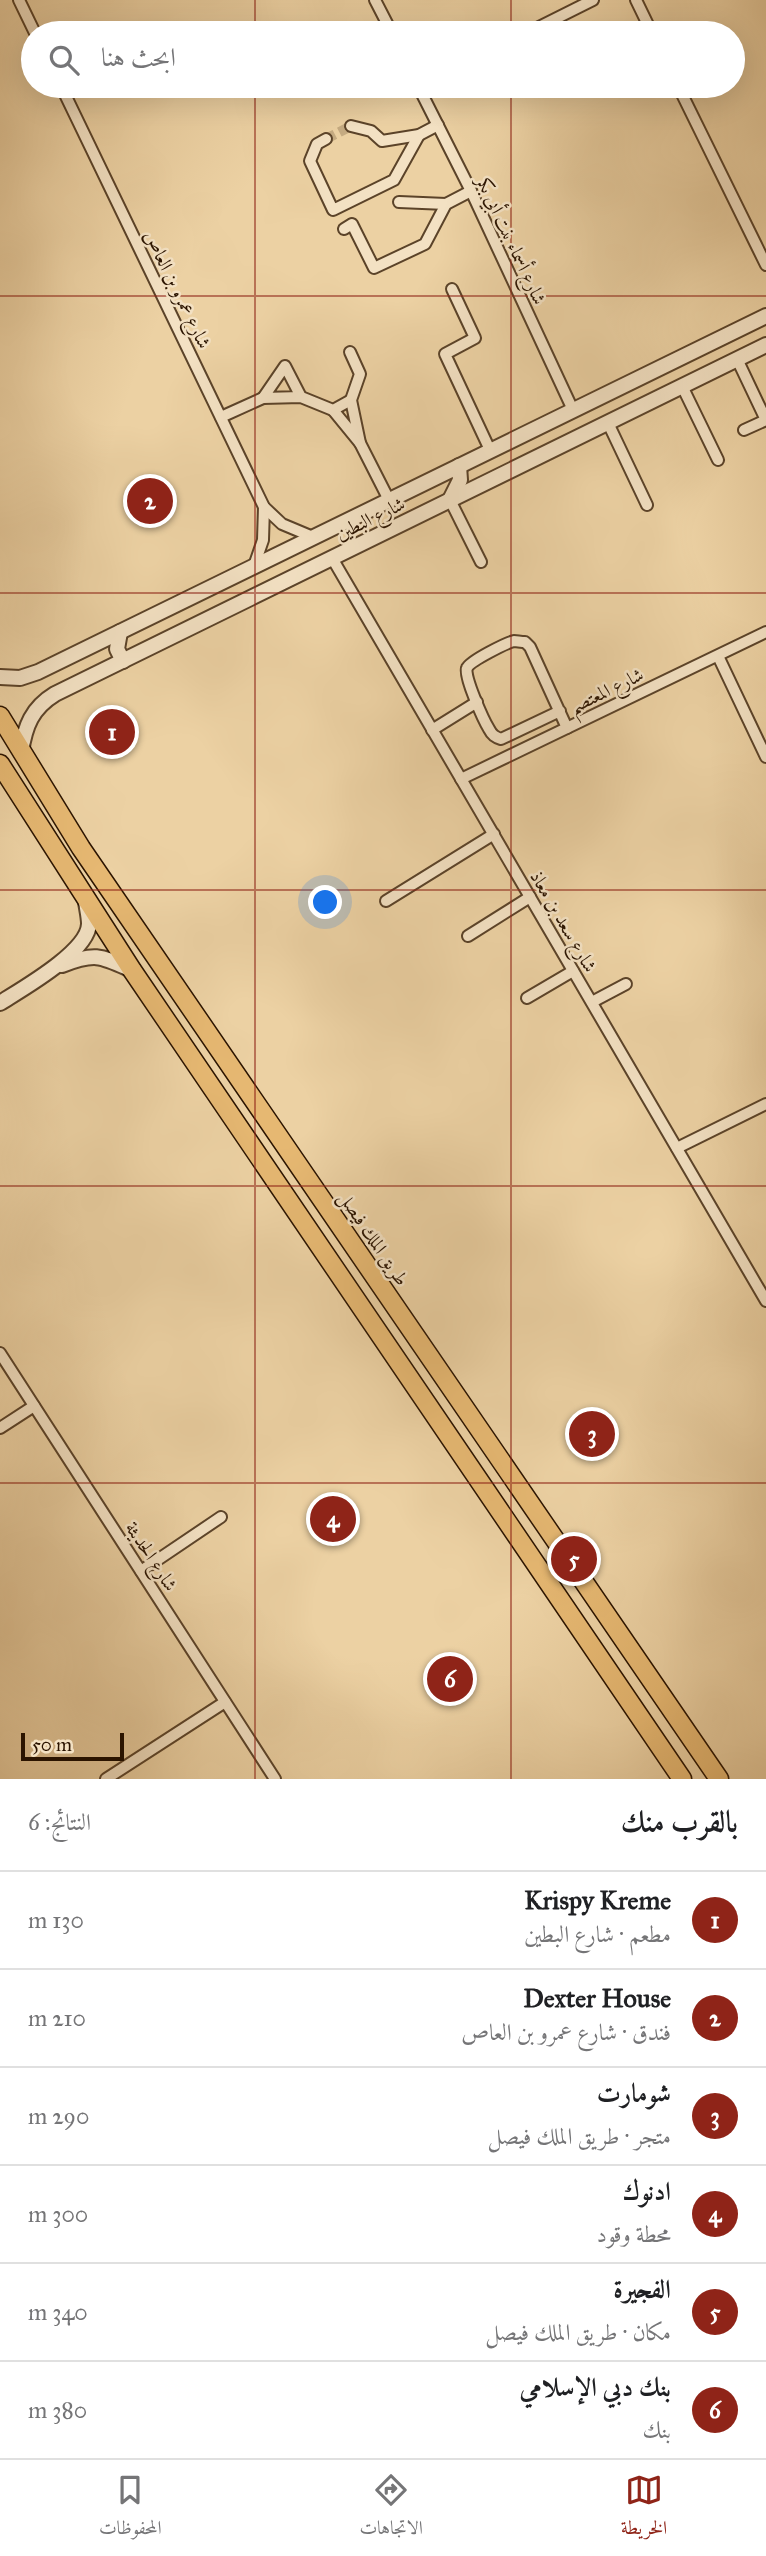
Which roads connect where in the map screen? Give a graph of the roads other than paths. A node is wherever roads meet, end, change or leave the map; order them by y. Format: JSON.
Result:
{"nodes":[{"id":1,"x":19,"y":0,"type":"edge"},
{"id":2,"x":375,"y":0,"type":"edge"},
{"id":3,"x":593,"y":0,"type":"edge"},
{"id":4,"x":636,"y":0,"type":"edge"},
{"id":5,"x":29,"y":21,"type":"edge"},
{"id":6,"x":386,"y":21,"type":"edge"},
{"id":7,"x":551,"y":21,"type":"edge"},
{"id":8,"x":646,"y":21,"type":"edge"},
{"id":9,"x":67,"y":98,"type":"edge"},
{"id":10,"x":426,"y":98,"type":"edge"},
{"id":11,"x":684,"y":98,"type":"edge"},
{"id":12,"x":438,"y":125,"type":"junction"},
{"id":13,"x":351,"y":126,"type":"dead end"},
{"id":14,"x":419,"y":135,"type":"junction"},
{"id":15,"x":326,"y":139,"type":"tunnel mouth"},
{"id":16,"x":471,"y":191,"type":"junction"},
{"id":17,"x":399,"y":202,"type":"dead end"},
{"id":18,"x":446,"y":204,"type":"junction"},
{"id":19,"x":344,"y":229,"type":"dead end"},
{"id":20,"x":766,"y":265,"type":"edge"},
{"id":21,"x":452,"y":289,"type":"dead end"},
{"id":22,"x":766,"y":316,"type":"edge"},
{"id":23,"x":766,"y":345,"type":"edge"},
{"id":24,"x":349,"y":352,"type":"dead end"},
{"id":25,"x":737,"y":359,"type":"junction"},
{"id":26,"x":682,"y":386,"type":"junction"},
{"id":27,"x":300,"y":397,"type":"junction"},
{"id":28,"x":263,"y":398,"type":"junction"},
{"id":29,"x":351,"y":400,"type":"junction"},
{"id":30,"x":333,"y":410,"type":"junction"},
{"id":31,"x":573,"y":410,"type":"junction"},
{"id":32,"x":221,"y":417,"type":"junction"},
{"id":33,"x":608,"y":422,"type":"junction"},
{"id":34,"x":744,"y":430,"type":"dead end"},
{"id":35,"x":360,"y":443,"type":"junction"},
{"id":36,"x":491,"y":450,"type":"junction"},
{"id":37,"x":718,"y":460,"type":"dead end"},
{"id":38,"x":459,"y":466,"type":"junction"},
{"id":39,"x":389,"y":500,"type":"junction"},
{"id":40,"x":450,"y":500,"type":"junction"},
{"id":41,"x":647,"y":505,"type":"dead end"},
{"id":42,"x":264,"y":507,"type":"junction"},
{"id":43,"x":313,"y":537,"type":"junction"},
{"id":44,"x":332,"y":558,"type":"junction"},
{"id":45,"x":481,"y":562,"type":"dead end"},
{"id":46,"x":254,"y":566,"type":"junction"},
{"id":47,"x":120,"y":632,"type":"junction"},
{"id":48,"x":766,"y":632,"type":"edge"},
{"id":49,"x":718,"y":656,"type":"junction"},
{"id":50,"x":123,"y":661,"type":"junction"},
{"id":51,"x":0,"y":677,"type":"edge"},
{"id":52,"x":477,"y":702,"type":"junction"},
{"id":53,"x":560,"y":711,"type":"junction"},
{"id":54,"x":0,"y":716,"type":"edge"},
{"id":55,"x":567,"y":728,"type":"junction"},
{"id":56,"x":432,"y":730,"type":"junction"},
{"id":57,"x":20,"y":752,"type":"junction"},
{"id":58,"x":766,"y":757,"type":"edge"},
{"id":59,"x":0,"y":764,"type":"edge"},
{"id":60,"x":461,"y":779,"type":"junction"},
{"id":61,"x":494,"y":834,"type":"junction"},
{"id":62,"x":85,"y":897,"type":"junction"},
{"id":63,"x":530,"y":898,"type":"junction"},
{"id":64,"x":386,"y":901,"type":"dead end"},
{"id":65,"x":468,"y":936,"type":"dead end"},
{"id":66,"x":54,"y":968,"type":"junction"},
{"id":67,"x":132,"y":970,"type":"junction"},
{"id":68,"x":573,"y":971,"type":"junction"},
{"id":69,"x":626,"y":984,"type":"dead end"},
{"id":70,"x":527,"y":998,"type":"dead end"},
{"id":71,"x":592,"y":1002,"type":"junction"},
{"id":72,"x":0,"y":1003,"type":"edge"},
{"id":73,"x":766,"y":1104,"type":"edge"},
{"id":74,"x":677,"y":1148,"type":"junction"},
{"id":75,"x":766,"y":1301,"type":"edge"},
{"id":76,"x":0,"y":1353,"type":"edge"},
{"id":77,"x":34,"y":1406,"type":"junction"},
{"id":78,"x":0,"y":1428,"type":"edge"},
{"id":79,"x":221,"y":1517,"type":"dead end"},
{"id":80,"x":141,"y":1571,"type":"junction"},
{"id":81,"x":225,"y":1702,"type":"junction"},
{"id":82,"x":106,"y":1779,"type":"edge"},
{"id":83,"x":275,"y":1779,"type":"edge"},
{"id":84,"x":682,"y":1779,"type":"edge"},
{"id":85,"x":719,"y":1779,"type":"edge"}],
"edges":[{"from":1,"to":5,"type":"street"},
{"from":2,"to":6,"type":"street"},
{"from":3,"to":7,"type":"street"},
{"from":4,"to":8,"type":"street"},
{"from":9,"to":32,"type":"street","name":"شارع عمرو بن العاص"},
{"from":10,"to":12,"type":"street","name":"شارع أسماء بنت أبي بكر"},
{"from":11,"to":20,"type":"street"},
{"from":12,"to":14,"type":"street"},
{"from":12,"to":16,"type":"street","name":"شارع أسماء بنت أبي بكر"},
{"from":13,"to":14,"type":"street"},
{"from":14,"to":15,"type":"street"},
{"from":16,"to":18,"type":"street"},
{"from":16,"to":31,"type":"street","name":"شارع أسماء بنت أبي بكر"},
{"from":17,"to":18,"type":"street"},
{"from":18,"to":19,"type":"street"},
{"from":21,"to":36,"type":"street"},
{"from":22,"to":31,"type":"street","name":"شارع البطين"},
{"from":23,"to":25,"type":"street","name":"شارع البطين"},
{"from":24,"to":29,"type":"street"},
{"from":25,"to":26,"type":"street","name":"شارع البطين"},
{"from":25,"to":34,"type":"street"},
{"from":26,"to":33,"type":"street","name":"شارع البطين"},
{"from":26,"to":37,"type":"street"},
{"from":27,"to":28,"type":"street"},
{"from":27,"to":28,"type":"street"},
{"from":27,"to":30,"type":"street"},
{"from":28,"to":32,"type":"street"},
{"from":29,"to":30,"type":"street"},
{"from":29,"to":35,"type":"street"},
{"from":30,"to":35,"type":"street"},
{"from":31,"to":36,"type":"street","name":"شارع البطين"},
{"from":32,"to":42,"type":"street","name":"شارع عمرو بن العاص"},
{"from":33,"to":40,"type":"street","name":"شارع البطين"},
{"from":33,"to":41,"type":"street"},
{"from":35,"to":39,"type":"street"},
{"from":36,"to":38,"type":"street","name":"شارع البطين"},
{"from":38,"to":39,"type":"street","name":"شارع البطين"},
{"from":38,"to":40,"type":"street"},
{"from":39,"to":43,"type":"street","name":"شارع البطين"},
{"from":40,"to":44,"type":"street","name":"شارع البطين"},
{"from":40,"to":45,"type":"street"},
{"from":42,"to":43,"type":"street","name":"شارع عمرو بن العاص"},
{"from":42,"to":46,"type":"street","name":"شارع عمرو بن العاص"},
{"from":43,"to":46,"type":"street","name":"شارع البطين"},
{"from":44,"to":50,"type":"street","name":"شارع البطين"},
{"from":44,"to":56,"type":"street","name":"شارع سعد بن معاذ"},
{"from":46,"to":47,"type":"street","name":"شارع البطين"},
{"from":47,"to":50,"type":"street"},
{"from":47,"to":51,"type":"street","name":"شارع البطين"},
{"from":48,"to":49,"type":"street","name":"شارع المعتصم"},
{"from":49,"to":55,"type":"street","name":"شارع المعتصم"},
{"from":49,"to":58,"type":"street"},
{"from":50,"to":57,"type":"street","name":"شارع البطين"},
{"from":52,"to":53,"type":"street"},
{"from":52,"to":53,"type":"street"},
{"from":52,"to":56,"type":"street"},
{"from":53,"to":55,"type":"street"},
{"from":54,"to":57,"type":"main road","name":"طريق الملك فيصل"},
{"from":55,"to":60,"type":"street","name":"شارع المعتصم"},
{"from":56,"to":60,"type":"street","name":"شارع سعد بن معاذ"},
{"from":57,"to":85,"type":"main road","name":"طريق الملك فيصل"},
{"from":59,"to":62,"type":"main road"},
{"from":60,"to":61,"type":"street","name":"شارع سعد بن معاذ"},
{"from":61,"to":63,"type":"street","name":"شارع سعد بن معاذ"},
{"from":61,"to":64,"type":"street"},
{"from":62,"to":66,"type":"street"},
{"from":62,"to":67,"type":"main road"},
{"from":63,"to":65,"type":"street"},
{"from":63,"to":68,"type":"street","name":"شارع سعد بن معاذ"},
{"from":66,"to":67,"type":"street"},
{"from":66,"to":72,"type":"street"},
{"from":67,"to":84,"type":"main road"},
{"from":68,"to":70,"type":"street"},
{"from":68,"to":71,"type":"street","name":"شارع سعد بن معاذ"},
{"from":69,"to":71,"type":"street"},
{"from":71,"to":74,"type":"street","name":"شارع سعد بن معاذ"},
{"from":73,"to":74,"type":"street"},
{"from":74,"to":75,"type":"street","name":"شارع سعد بن معاذ"},
{"from":76,"to":77,"type":"street","name":"شارع الحديثة"},
{"from":77,"to":78,"type":"street"},
{"from":77,"to":80,"type":"street","name":"شارع الحديثة"},
{"from":79,"to":80,"type":"street"},
{"from":80,"to":81,"type":"street","name":"شارع الحديثة"},
{"from":81,"to":82,"type":"street"},
{"from":81,"to":83,"type":"street","name":"شارع الحديثة"}]}
